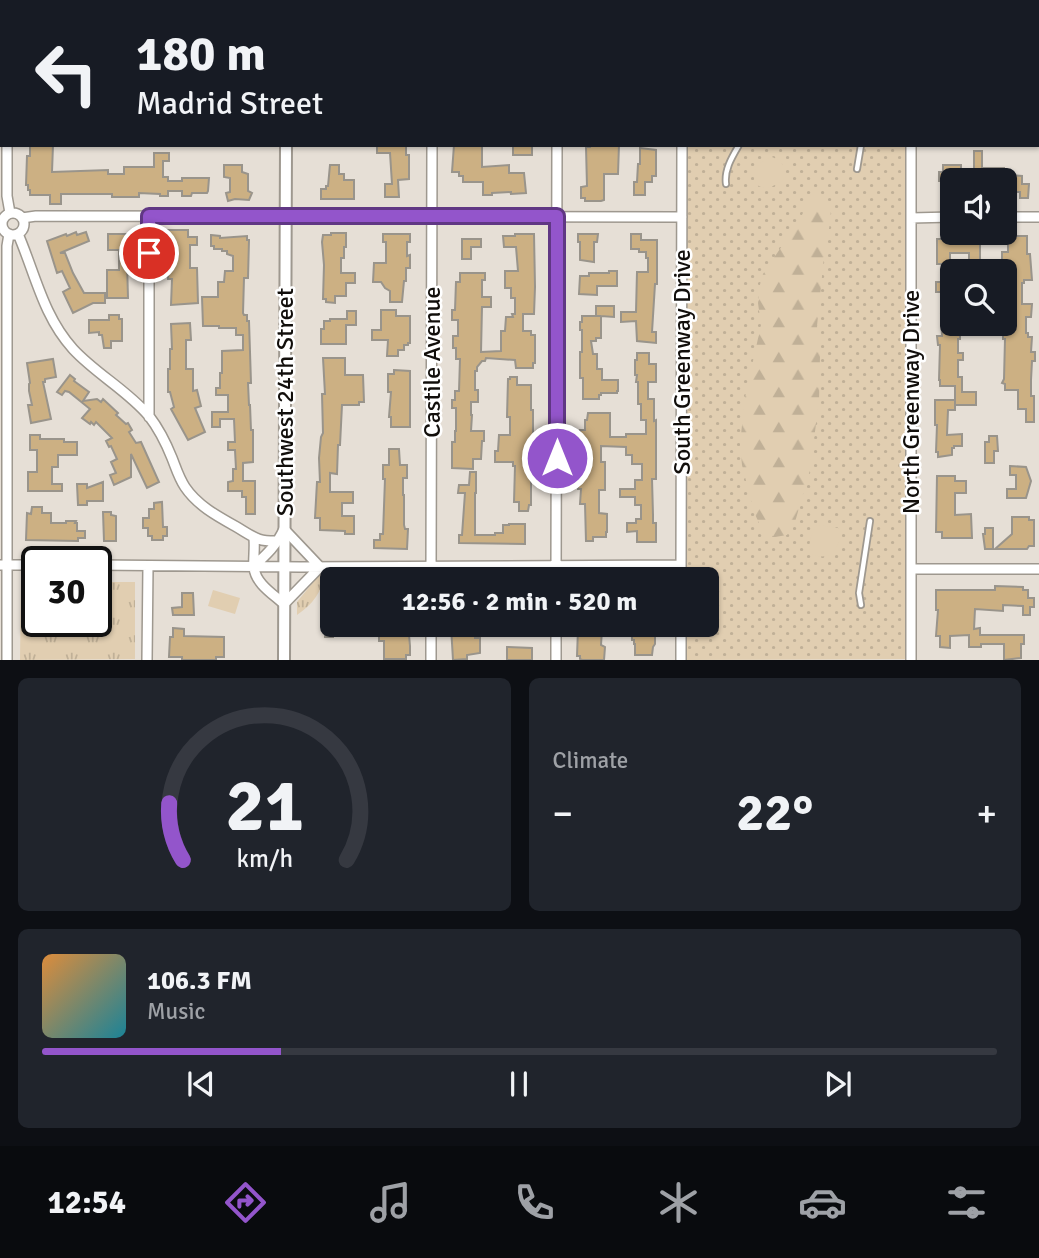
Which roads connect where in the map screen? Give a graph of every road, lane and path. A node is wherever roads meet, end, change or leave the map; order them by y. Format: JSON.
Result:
{"nodes":[{"id":1,"x":286,"y":147,"type":"edge"},
{"id":2,"x":432,"y":147,"type":"edge"},
{"id":3,"x":557,"y":147,"type":"edge"},
{"id":4,"x":682,"y":147,"type":"edge"},
{"id":5,"x":738,"y":147,"type":"edge"},
{"id":6,"x":861,"y":147,"type":"edge"},
{"id":7,"x":911,"y":147,"type":"edge"},
{"id":8,"x":5,"y":153,"type":"edge"},
{"id":9,"x":857,"y":170,"type":"dead end"},
{"id":10,"x":726,"y":184,"type":"dead end"},
{"id":11,"x":3,"y":194,"type":"edge"},
{"id":12,"x":10,"y":213,"type":"junction"},
{"id":13,"x":149,"y":216,"type":"junction"},
{"id":14,"x":557,"y":216,"type":"junction"},
{"id":15,"x":285,"y":217,"type":"junction"},
{"id":16,"x":432,"y":217,"type":"junction"},
{"id":17,"x":682,"y":217,"type":"junction"},
{"id":18,"x":940,"y":217,"type":"edge"},
{"id":19,"x":1017,"y":217,"type":"edge"},
{"id":20,"x":1039,"y":217,"type":"edge"},
{"id":21,"x":22,"y":218,"type":"junction"},
{"id":22,"x":911,"y":218,"type":"junction"},
{"id":23,"x":13,"y":234,"type":"junction"},
{"id":24,"x":3,"y":401,"type":"edge"},
{"id":25,"x":149,"y":417,"type":"junction"},
{"id":26,"x":870,"y":521,"type":"dead end"},
{"id":27,"x":284,"y":529,"type":"junction"},
{"id":28,"x":254,"y":539,"type":"junction"},
{"id":29,"x":279,"y":541,"type":"junction"},
{"id":30,"x":3,"y":565,"type":"edge"},
{"id":31,"x":21,"y":565,"type":"edge"},
{"id":32,"x":112,"y":565,"type":"edge"},
{"id":33,"x":556,"y":565,"type":"junction"},
{"id":34,"x":681,"y":565,"type":"joint"},
{"id":35,"x":148,"y":566,"type":"junction"},
{"id":36,"x":431,"y":566,"type":"junction"},
{"id":37,"x":253,"y":567,"type":"junction"},
{"id":38,"x":284,"y":567,"type":"junction"},
{"id":39,"x":320,"y":567,"type":"junction"},
{"id":40,"x":911,"y":569,"type":"junction"},
{"id":41,"x":1039,"y":569,"type":"edge"},
{"id":42,"x":284,"y":604,"type":"junction"},
{"id":43,"x":861,"y":605,"type":"dead end"},
{"id":44,"x":431,"y":637,"type":"edge"},
{"id":45,"x":556,"y":637,"type":"edge"},
{"id":46,"x":681,"y":637,"type":"edge"},
{"id":47,"x":7,"y":660,"type":"edge"},
{"id":48,"x":147,"y":660,"type":"edge"},
{"id":49,"x":284,"y":660,"type":"edge"},
{"id":50,"x":431,"y":660,"type":"edge"},
{"id":51,"x":556,"y":660,"type":"edge"},
{"id":52,"x":681,"y":660,"type":"edge"},
{"id":53,"x":911,"y":660,"type":"edge"}],
"edges":[{"from":1,"to":15,"type":"street","name":"Southwest 24th Street"},
{"from":2,"to":16,"type":"street","name":"Castile Avenue"},
{"from":3,"to":14,"type":"street"},
{"from":4,"to":17,"type":"street","name":"South Greenway Drive"},
{"from":5,"to":10,"type":"lane"},
{"from":6,"to":9,"type":"lane"},
{"from":7,"to":22,"type":"street","name":"North Greenway Drive"},
{"from":8,"to":11,"type":"street"},
{"from":11,"to":12,"type":"street"},
{"from":12,"to":21,"type":"street"},
{"from":12,"to":23,"type":"street"},
{"from":13,"to":15,"type":"street"},
{"from":13,"to":21,"type":"street"},
{"from":13,"to":25,"type":"street"},
{"from":14,"to":16,"type":"street"},
{"from":14,"to":17,"type":"street"},
{"from":14,"to":33,"type":"street"},
{"from":15,"to":16,"type":"street"},
{"from":15,"to":27,"type":"street","name":"Southwest 24th Street"},
{"from":16,"to":36,"type":"street","name":"Castile Avenue"},
{"from":17,"to":34,"type":"street","name":"South Greenway Drive"},
{"from":18,"to":22,"type":"street"},
{"from":19,"to":20,"type":"street"},
{"from":21,"to":23,"type":"street"},
{"from":22,"to":40,"type":"street","name":"North Greenway Drive"},
{"from":23,"to":24,"type":"street"},
{"from":23,"to":25,"type":"street"},
{"from":24,"to":30,"type":"street"},
{"from":25,"to":28,"type":"street"},
{"from":26,"to":43,"type":"lane"},
{"from":27,"to":29,"type":"street"},
{"from":27,"to":38,"type":"street","name":"Southwest 24th Street"},
{"from":27,"to":39,"type":"street"},
{"from":28,"to":29,"type":"street"},
{"from":28,"to":37,"type":"street"},
{"from":29,"to":37,"type":"street"},
{"from":30,"to":31,"type":"street"},
{"from":30,"to":47,"type":"street"},
{"from":32,"to":35,"type":"street"},
{"from":33,"to":34,"type":"street"},
{"from":33,"to":36,"type":"street"},
{"from":35,"to":37,"type":"street"},
{"from":35,"to":48,"type":"street"},
{"from":36,"to":39,"type":"street"},
{"from":37,"to":38,"type":"street"},
{"from":37,"to":42,"type":"street"},
{"from":38,"to":39,"type":"street"},
{"from":38,"to":42,"type":"street","name":"Southwest 24th Street"},
{"from":39,"to":42,"type":"street"},
{"from":40,"to":41,"type":"street"},
{"from":40,"to":53,"type":"street","name":"North Greenway Drive"},
{"from":42,"to":49,"type":"street","name":"Southwest 24th Street"},
{"from":44,"to":50,"type":"street"},
{"from":45,"to":51,"type":"street"},
{"from":46,"to":52,"type":"street"}]}
